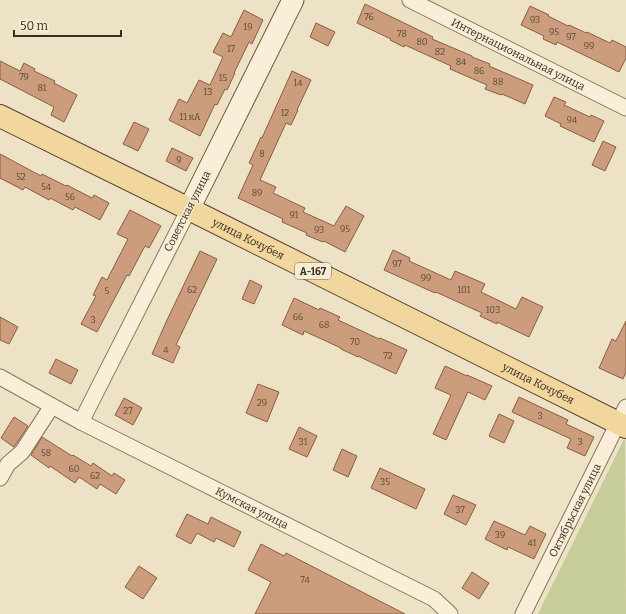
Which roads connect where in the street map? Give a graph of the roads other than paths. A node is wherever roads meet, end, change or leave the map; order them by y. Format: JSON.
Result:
{"nodes":[{"id":1,"x":293,"y":0,"type":"edge"},
{"id":2,"x":410,"y":0,"type":"edge"},
{"id":3,"x":626,"y":108,"type":"edge"},
{"id":4,"x":0,"y":116,"type":"edge"},
{"id":5,"x":189,"y":209,"type":"junction"},
{"id":6,"x":0,"y":377,"type":"edge"},
{"id":7,"x":52,"y":406,"type":"junction"},
{"id":8,"x":623,"y":419,"type":"edge"},
{"id":9,"x":81,"y":422,"type":"junction"},
{"id":10,"x":0,"y":478,"type":"edge"},
{"id":11,"x":450,"y":614,"type":"edge"},
{"id":12,"x":523,"y":614,"type":"edge"}],
"edges":[{"from":1,"to":5,"type":"street","name":"Советская улица"},
{"from":2,"to":3,"type":"street","name":"Интернациональная улица"},
{"from":4,"to":5,"type":"main road","name":"улица Кочубея","number":"А-167"},
{"from":5,"to":8,"type":"main road","name":"улица Кочубея","number":"А-167"},
{"from":5,"to":9,"type":"street","name":"Советская улица"},
{"from":6,"to":7,"type":"street","name":"Кумская улица"},
{"from":7,"to":9,"type":"street","name":"Кумская улица"},
{"from":7,"to":10,"type":"street"},
{"from":8,"to":12,"type":"street","name":"Октябрьская улица"},
{"from":9,"to":11,"type":"street","name":"Кумская улица"}]}
